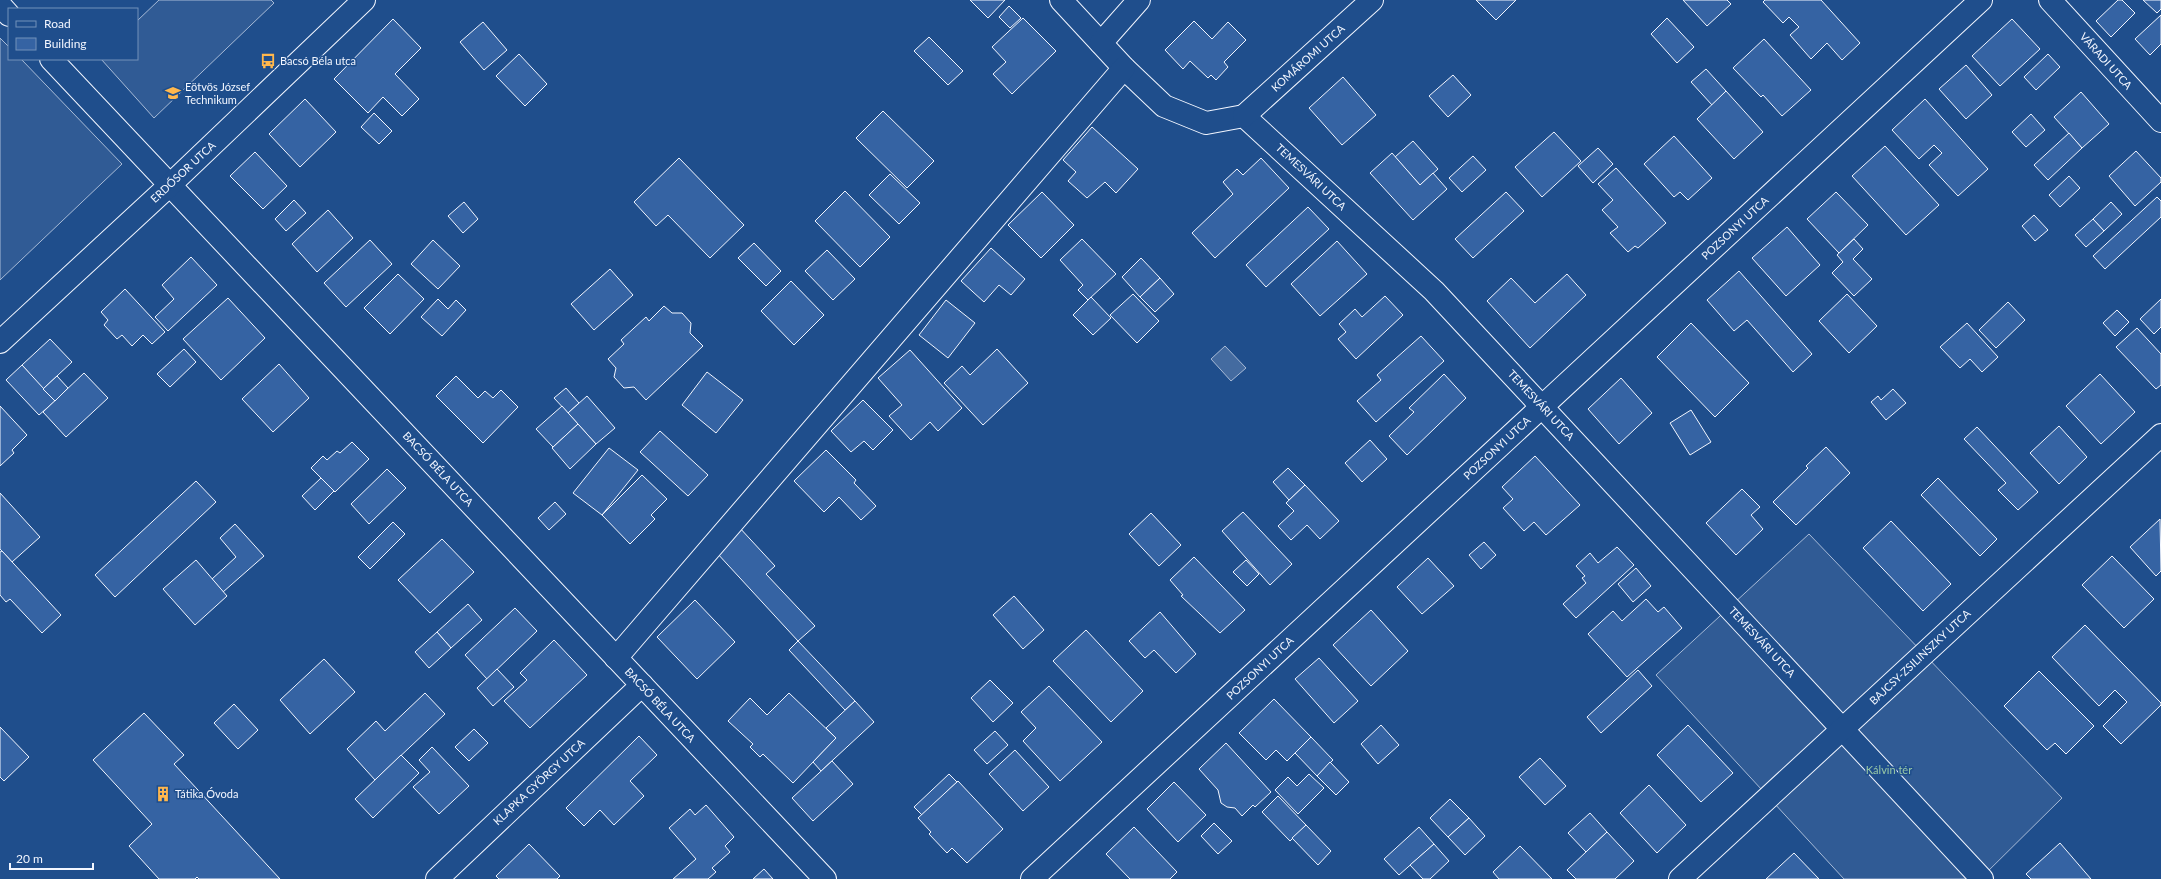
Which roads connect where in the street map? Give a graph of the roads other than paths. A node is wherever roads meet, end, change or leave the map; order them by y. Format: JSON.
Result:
{"nodes":[{"id":1,"x":364,"y":0,"type":"edge"},
{"id":2,"x":1061,"y":0,"type":"edge"},
{"id":3,"x":1139,"y":0,"type":"edge"},
{"id":4,"x":1372,"y":0,"type":"edge"},
{"id":5,"x":1981,"y":0,"type":"edge"},
{"id":6,"x":2050,"y":0,"type":"edge"},
{"id":7,"x":0,"y":6,"type":"edge"},
{"id":8,"x":8,"y":14,"type":"edge"},
{"id":9,"x":1102,"y":43,"type":"junction"},
{"id":10,"x":52,"y":60,"type":"edge"},
{"id":11,"x":1124,"y":68,"type":"junction"},
{"id":12,"x":1244,"y":116,"type":"junction"},
{"id":13,"x":2161,"y":121,"type":"edge"},
{"id":14,"x":171,"y":184,"type":"junction"},
{"id":15,"x":0,"y":342,"type":"edge"},
{"id":16,"x":1542,"y":406,"type":"junction"},
{"id":17,"x":2161,"y":434,"type":"edge"},
{"id":18,"x":616,"y":658,"type":"junction"},
{"id":19,"x":642,"y":686,"type":"junction"},
{"id":20,"x":1842,"y":729,"type":"junction"},
{"id":21,"x":437,"y":879,"type":"edge"},
{"id":22,"x":826,"y":879,"type":"edge"},
{"id":23,"x":1032,"y":879,"type":"edge"},
{"id":24,"x":1680,"y":879,"type":"edge"},
{"id":25,"x":1982,"y":879,"type":"edge"}],
"edges":[{"from":1,"to":14,"type":"street","name":"ERDŐSOR UTCA"},
{"from":2,"to":9,"type":"street"},
{"from":3,"to":9,"type":"street"},
{"from":4,"to":12,"type":"street","name":"KOMÁROMI UTCA"},
{"from":5,"to":16,"type":"street","name":"POZSONYI UTCA"},
{"from":6,"to":13,"type":"street","name":"VÁRADI UTCA"},
{"from":7,"to":8,"type":"street"},
{"from":9,"to":11,"type":"street"},
{"from":10,"to":14,"type":"street","name":"BACSÓ BÉLA UTCA"},
{"from":11,"to":12,"type":"street"},
{"from":11,"to":18,"type":"street"},
{"from":12,"to":16,"type":"street","name":"TEMESVÁRI UTCA"},
{"from":14,"to":15,"type":"street","name":"ERDŐSOR UTCA"},
{"from":14,"to":18,"type":"street","name":"BACSÓ BÉLA UTCA"},
{"from":16,"to":20,"type":"street","name":"TEMESVÁRI UTCA"},
{"from":16,"to":23,"type":"street","name":"POZSONYI UTCA"},
{"from":17,"to":20,"type":"street","name":"BAJCSY-ZSILINSZKY UTCA"},
{"from":18,"to":19,"type":"street","name":"BACSÓ BÉLA UTCA"},
{"from":19,"to":21,"type":"street","name":"KLAPKA GYÖRGY UTCA"},
{"from":19,"to":22,"type":"street","name":"BACSÓ BÉLA UTCA"},
{"from":20,"to":24,"type":"street","name":"BAJCSY-ZSILINSZKY UTCA"},
{"from":20,"to":25,"type":"street","name":"TEMESVÁRI UTCA"}]}
